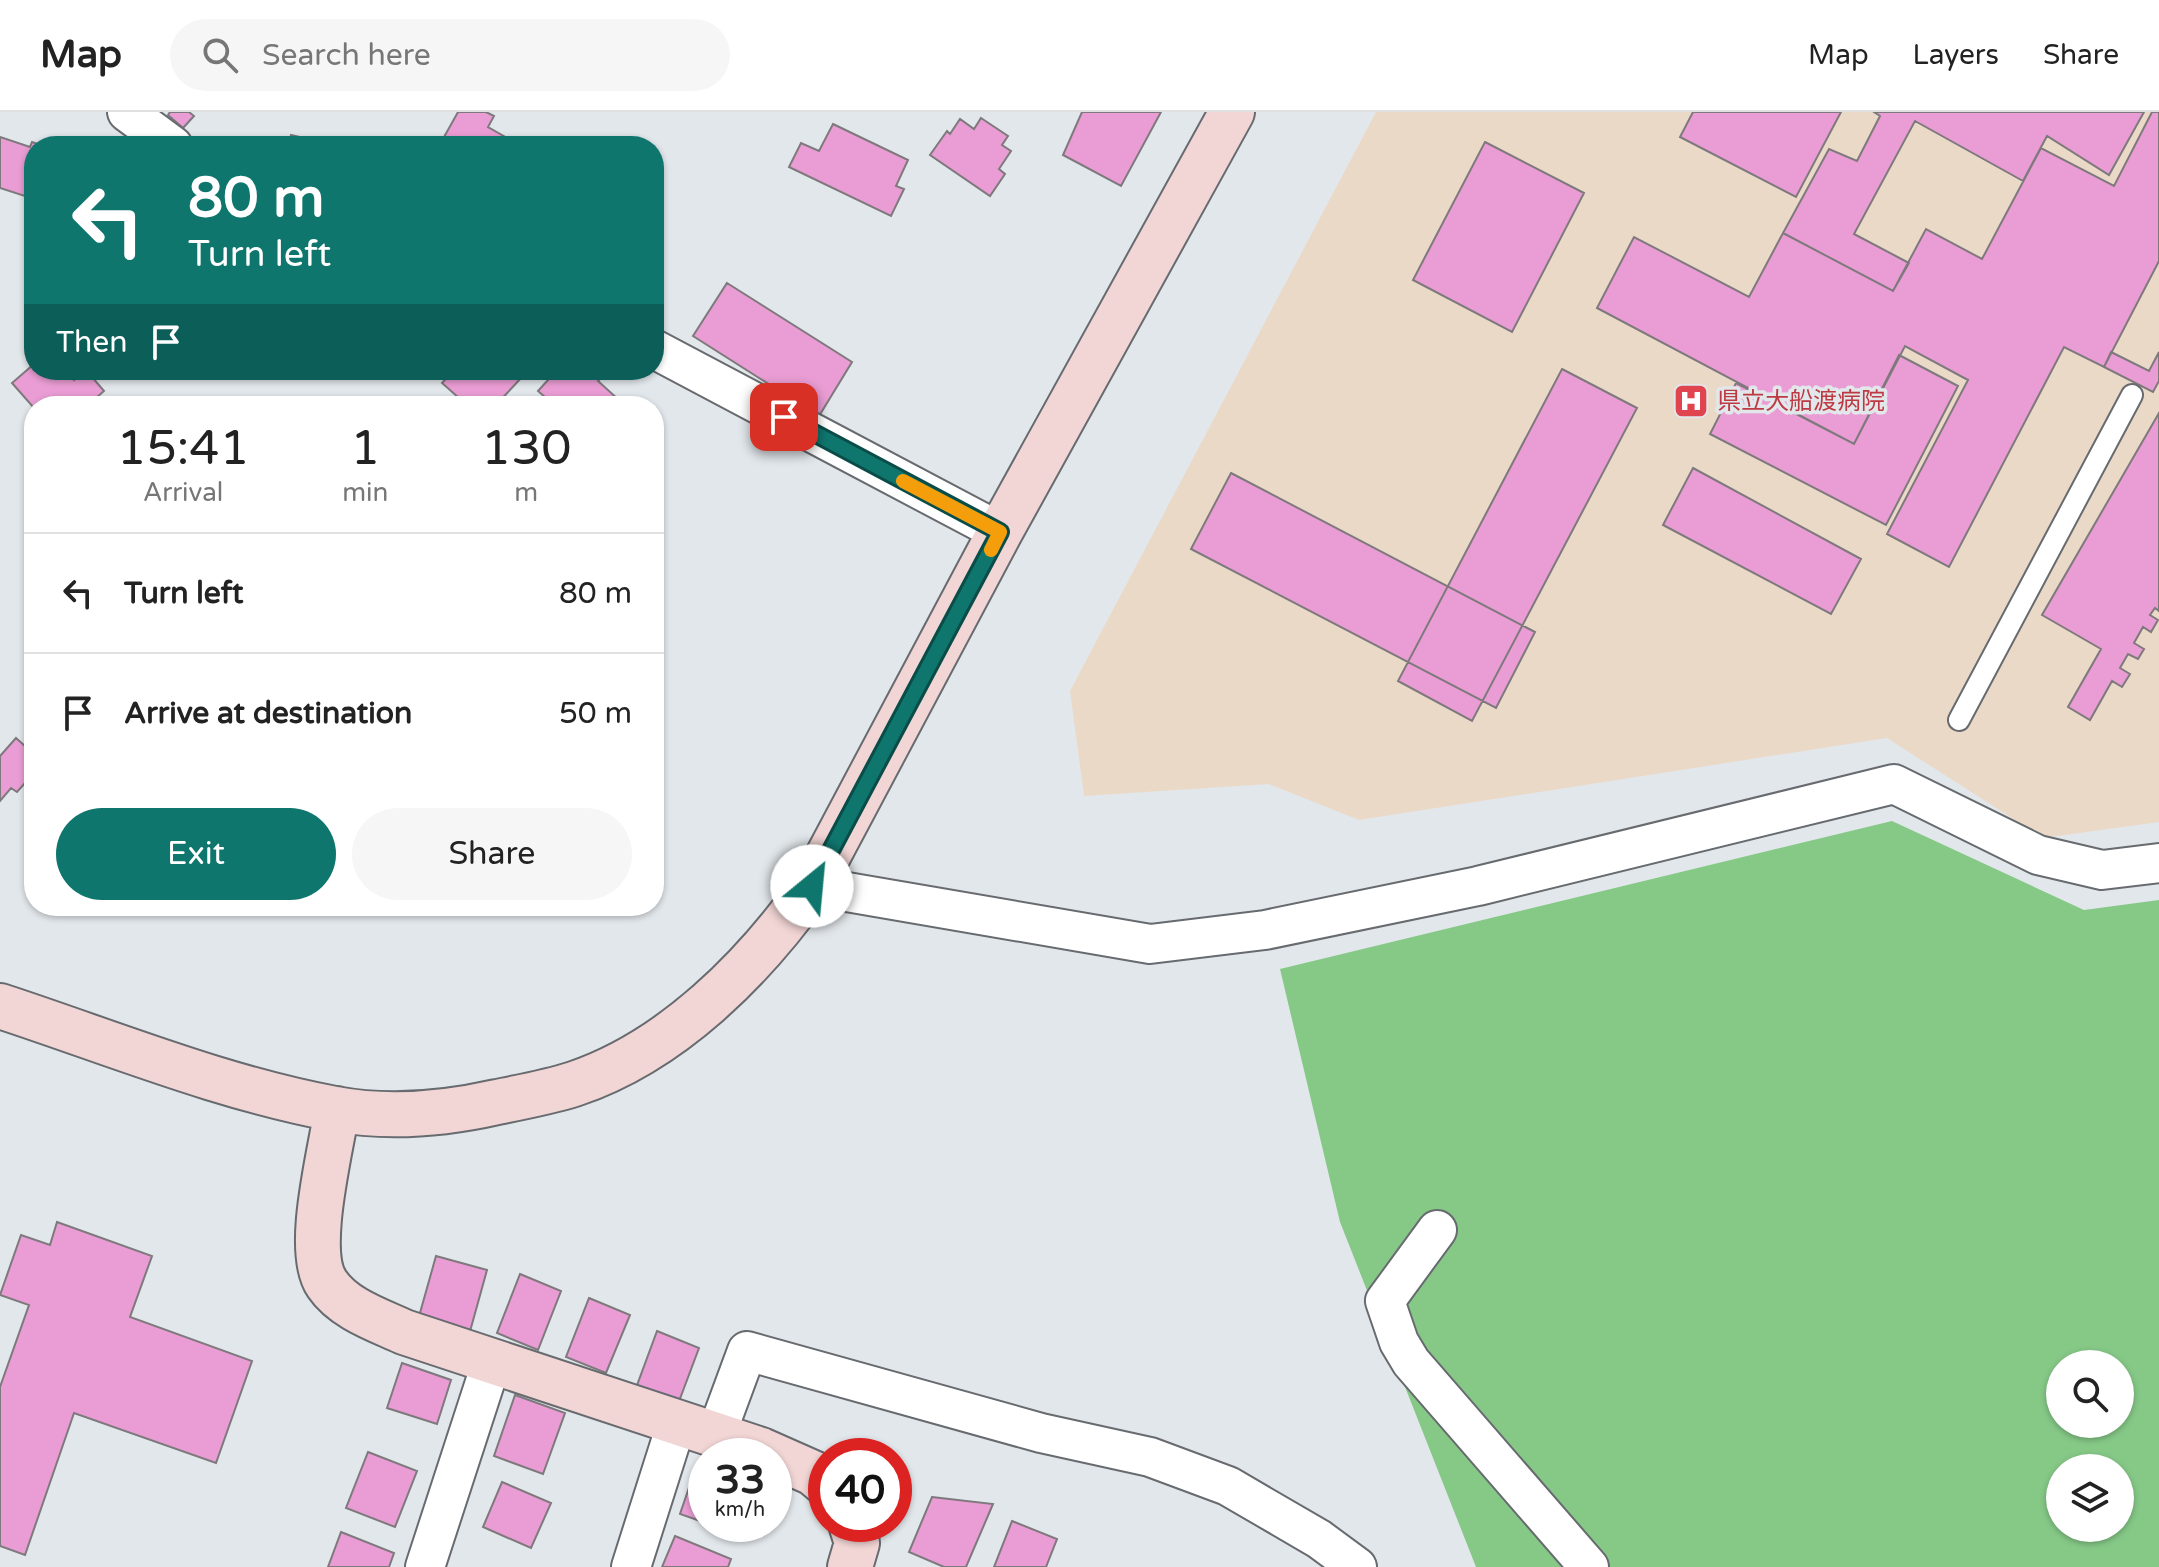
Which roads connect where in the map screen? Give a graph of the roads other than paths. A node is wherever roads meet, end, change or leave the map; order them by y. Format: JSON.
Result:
{"nodes":[{"id":1,"x":127,"y":112,"type":"edge"},
{"id":2,"x":1232,"y":112,"type":"edge"},
{"id":3,"x":159,"y":136,"type":"edge"},
{"id":4,"x":664,"y":354,"type":"edge"},
{"id":5,"x":2132,"y":395,"type":"dead end"},
{"id":6,"x":1000,"y":532,"type":"junction"},
{"id":7,"x":1959,"y":720,"type":"dead end"},
{"id":8,"x":2159,"y":863,"type":"edge"},
{"id":9,"x":812,"y":886,"type":"junction"},
{"id":10,"x":0,"y":1006,"type":"edge"},
{"id":11,"x":337,"y":1109,"type":"junction"},
{"id":12,"x":1437,"y":1230,"type":"dead end"},
{"id":13,"x":492,"y":1361,"type":"junction"},
{"id":14,"x":696,"y":1429,"type":"junction"},
{"id":15,"x":808,"y":1471,"type":"edge"},
{"id":16,"x":857,"y":1542,"type":"edge"},
{"id":17,"x":425,"y":1567,"type":"edge"},
{"id":18,"x":631,"y":1567,"type":"edge"},
{"id":19,"x":850,"y":1567,"type":"edge"},
{"id":20,"x":1357,"y":1567,"type":"edge"},
{"id":21,"x":1589,"y":1567,"type":"edge"}],
"edges":[{"from":1,"to":3,"type":"street"},
{"from":2,"to":6,"type":"street"},
{"from":4,"to":6,"type":"street"},
{"from":5,"to":7,"type":"lane"},
{"from":6,"to":9,"type":"street"},
{"from":8,"to":9,"type":"street"},
{"from":9,"to":11,"type":"street"},
{"from":10,"to":11,"type":"street"},
{"from":11,"to":13,"type":"street"},
{"from":12,"to":21,"type":"street"},
{"from":13,"to":14,"type":"street"},
{"from":13,"to":17,"type":"street"},
{"from":14,"to":15,"type":"street"},
{"from":14,"to":18,"type":"street"},
{"from":14,"to":20,"type":"street"},
{"from":16,"to":19,"type":"street"}]}
